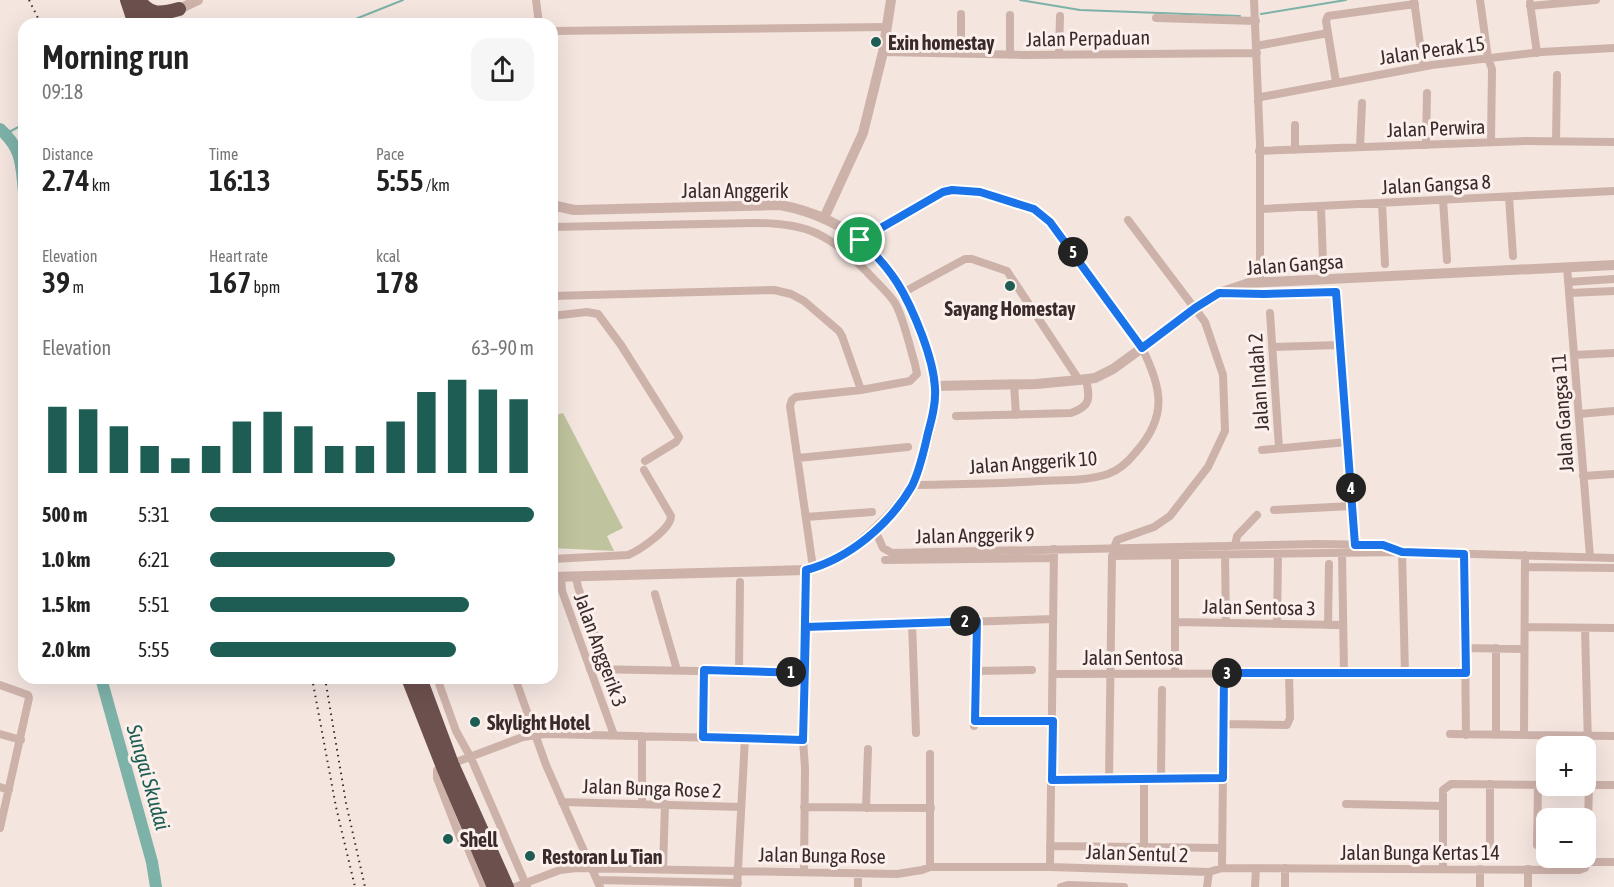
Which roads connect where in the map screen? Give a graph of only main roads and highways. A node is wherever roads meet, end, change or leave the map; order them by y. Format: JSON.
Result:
{"nodes":[{"id":1,"x":127,"y":0,"type":"edge"},
{"id":2,"x":138,"y":0,"type":"edge"},
{"id":3,"x":133,"y":18,"type":"edge"},
{"id":4,"x":145,"y":18,"type":"edge"},
{"id":5,"x":171,"y":18,"type":"edge"},
{"id":6,"x":411,"y":684,"type":"edge"},
{"id":7,"x":422,"y":684,"type":"edge"},
{"id":8,"x":447,"y":766,"type":"junction"},
{"id":9,"x":475,"y":841,"type":"junction"},
{"id":10,"x":495,"y":887,"type":"edge"},
{"id":11,"x":507,"y":887,"type":"edge"}],
"edges":[{"from":1,"to":3,"type":"highway"},
{"from":2,"to":4,"type":"highway"},
{"from":2,"to":5,"type":"highway"},
{"from":6,"to":8,"type":"highway"},
{"from":7,"to":8,"type":"highway"},
{"from":8,"to":9,"type":"highway"},
{"from":9,"to":10,"type":"highway"},
{"from":9,"to":11,"type":"highway"}]}
